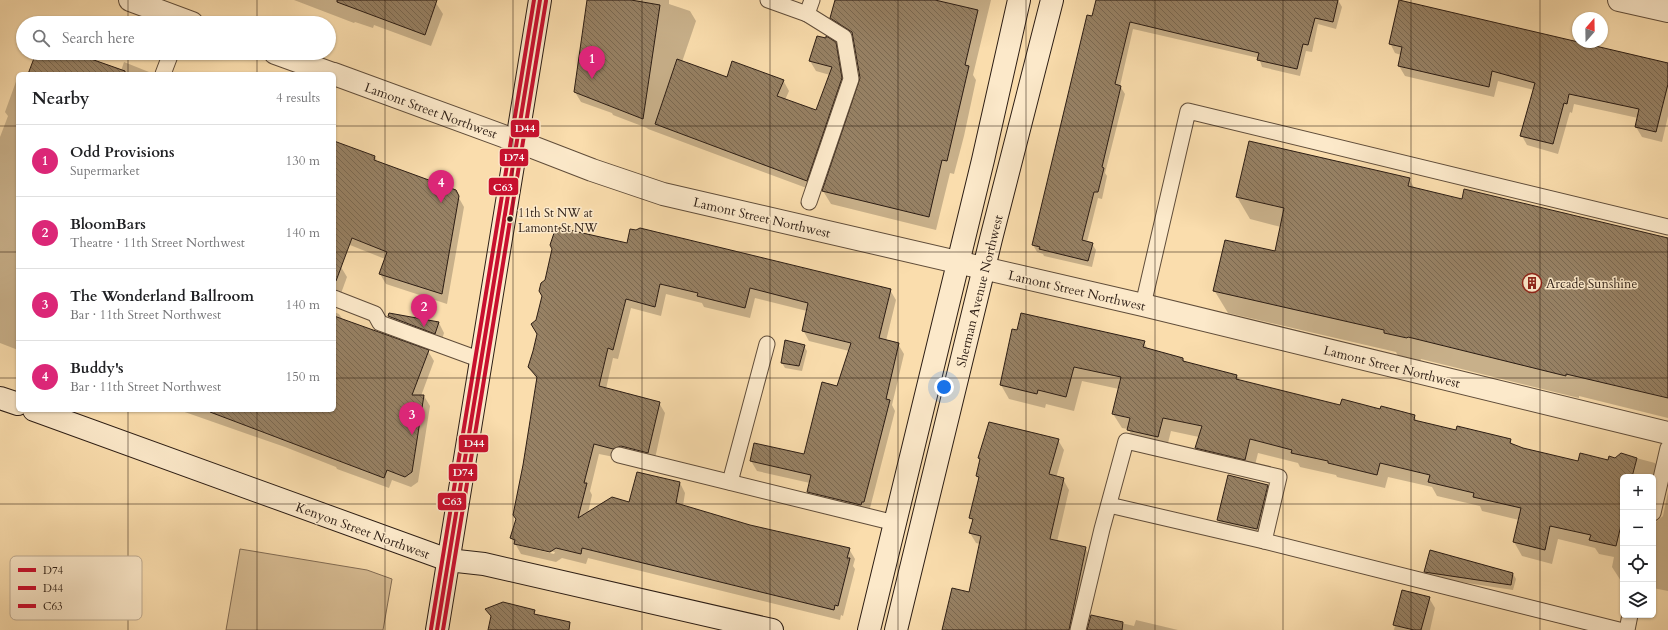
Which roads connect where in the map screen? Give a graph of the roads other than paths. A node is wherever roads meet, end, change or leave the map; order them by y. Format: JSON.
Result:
{"nodes":[{"id":1,"x":540,"y":0,"type":"edge"},
{"id":2,"x":768,"y":0,"type":"edge"},
{"id":3,"x":1019,"y":0,"type":"edge"},
{"id":4,"x":1052,"y":0,"type":"edge"},
{"id":5,"x":1619,"y":0,"type":"edge"},
{"id":6,"x":137,"y":1,"type":"edge"},
{"id":7,"x":809,"y":7,"type":"edge"},
{"id":8,"x":1668,"y":11,"type":"edge"},
{"id":9,"x":172,"y":16,"type":"edge"},
{"id":10,"x":168,"y":60,"type":"edge"},
{"id":11,"x":294,"y":60,"type":"edge"},
{"id":12,"x":164,"y":72,"type":"edge"},
{"id":13,"x":327,"y":72,"type":"edge"},
{"id":14,"x":336,"y":75,"type":"edge"},
{"id":15,"x":517,"y":141,"type":"junction"},
{"id":16,"x":809,"y":202,"type":"dead end"},
{"id":17,"x":1668,"y":227,"type":"edge"},
{"id":18,"x":958,"y":262,"type":"junction"},
{"id":19,"x":985,"y":268,"type":"junction"},
{"id":20,"x":336,"y":299,"type":"edge"},
{"id":21,"x":1143,"y":305,"type":"junction"},
{"id":22,"x":767,"y":344,"type":"dead end"},
{"id":23,"x":481,"y":360,"type":"junction"},
{"id":24,"x":0,"y":398,"type":"edge"},
{"id":25,"x":16,"y":403,"type":"edge"},
{"id":26,"x":40,"y":412,"type":"edge"},
{"id":27,"x":1668,"y":432,"type":"edge"},
{"id":28,"x":1668,"y":448,"type":"edge"},
{"id":29,"x":619,"y":455,"type":"dead end"},
{"id":30,"x":730,"y":482,"type":"junction"},
{"id":31,"x":1109,"y":505,"type":"junction"},
{"id":32,"x":1654,"y":510,"type":"edge"},
{"id":33,"x":895,"y":523,"type":"junction"},
{"id":34,"x":1264,"y":541,"type":"junction"},
{"id":35,"x":448,"y":560,"type":"junction"},
{"id":36,"x":1629,"y":618,"type":"edge"},
{"id":37,"x":437,"y":630,"type":"edge"},
{"id":38,"x":772,"y":630,"type":"edge"},
{"id":39,"x":869,"y":630,"type":"edge"},
{"id":40,"x":896,"y":630,"type":"edge"},
{"id":41,"x":1078,"y":630,"type":"edge"},
{"id":42,"x":1619,"y":630,"type":"edge"},
{"id":43,"x":1627,"y":630,"type":"edge"}],
"edges":[{"from":1,"to":15,"type":"street"},
{"from":2,"to":7,"type":"lane"},
{"from":3,"to":18,"type":"street","name":"Sherman Avenue Northwest"},
{"from":4,"to":19,"type":"street","name":"Sherman Avenue Northwest"},
{"from":5,"to":8,"type":"street"},
{"from":6,"to":9,"type":"street"},
{"from":7,"to":16,"type":"lane"},
{"from":10,"to":12,"type":"lane"},
{"from":11,"to":13,"type":"street","name":"Lamont Street Northwest"},
{"from":14,"to":15,"type":"street","name":"Lamont Street Northwest"},
{"from":15,"to":18,"type":"street","name":"Lamont Street Northwest"},
{"from":15,"to":23,"type":"street"},
{"from":17,"to":21,"type":"lane"},
{"from":18,"to":19,"type":"street","name":"Lamont Street Northwest"},
{"from":18,"to":33,"type":"street","name":"Sherman Avenue Northwest"},
{"from":19,"to":21,"type":"street","name":"Lamont Street Northwest"},
{"from":19,"to":40,"type":"street","name":"Sherman Avenue Northwest"},
{"from":20,"to":23,"type":"lane"},
{"from":21,"to":27,"type":"street","name":"Lamont Street Northwest"},
{"from":22,"to":30,"type":"lane"},
{"from":23,"to":35,"type":"street"},
{"from":24,"to":25,"type":"street"},
{"from":26,"to":35,"type":"street","name":"Kenyon Street Northwest"},
{"from":28,"to":32,"type":"lane"},
{"from":29,"to":30,"type":"lane"},
{"from":30,"to":33,"type":"lane"},
{"from":31,"to":34,"type":"lane"},
{"from":31,"to":34,"type":"lane"},
{"from":31,"to":41,"type":"lane"},
{"from":33,"to":39,"type":"street","name":"Sherman Avenue Northwest"},
{"from":34,"to":42,"type":"lane"},
{"from":35,"to":37,"type":"street"},
{"from":35,"to":38,"type":"street","name":"Kenyon Street Northwest"},
{"from":36,"to":43,"type":"lane"}]}
